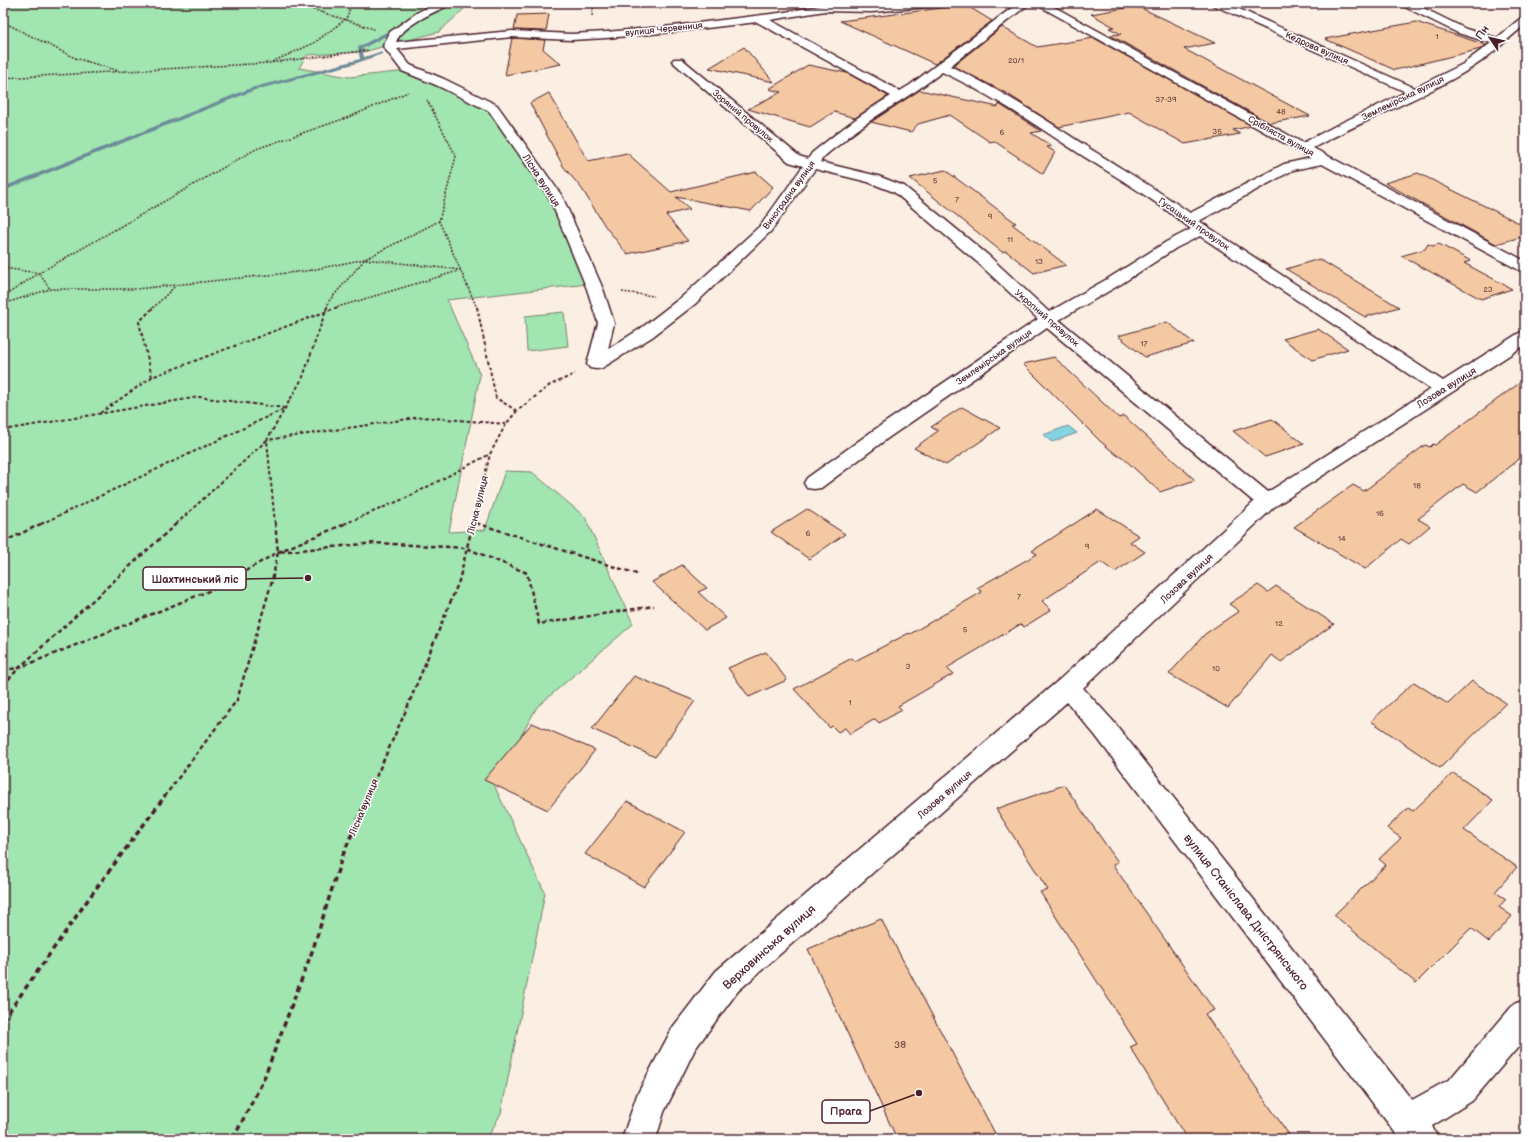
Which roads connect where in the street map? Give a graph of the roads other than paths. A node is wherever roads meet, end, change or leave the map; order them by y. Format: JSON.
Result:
{"nodes":[{"id":1,"x":446,"y":3,"type":"edge"},
{"id":2,"x":939,"y":3,"type":"edge"},
{"id":3,"x":1025,"y":3,"type":"edge"},
{"id":4,"x":1039,"y":3,"type":"edge"},
{"id":5,"x":1217,"y":3,"type":"edge"},
{"id":6,"x":1405,"y":3,"type":"edge"},
{"id":7,"x":825,"y":5,"type":"edge"},
{"id":8,"x":758,"y":18,"type":"junction"},
{"id":9,"x":1525,"y":20,"type":"edge"},
{"id":10,"x":1520,"y":29,"type":"edge"},
{"id":11,"x":1500,"y":42,"type":"junction"},
{"id":12,"x":389,"y":46,"type":"junction"},
{"id":13,"x":678,"y":61,"type":"dead end"},
{"id":14,"x":941,"y":67,"type":"junction"},
{"id":15,"x":1417,"y":93,"type":"junction"},
{"id":16,"x":901,"y":96,"type":"junction"},
{"id":17,"x":1303,"y":148,"type":"junction"},
{"id":18,"x":1324,"y":160,"type":"junction"},
{"id":19,"x":812,"y":165,"type":"junction"},
{"id":20,"x":1195,"y":225,"type":"junction"},
{"id":21,"x":1525,"y":267,"type":"edge"},
{"id":22,"x":1048,"y":320,"type":"junction"},
{"id":23,"x":1525,"y":337,"type":"edge"},
{"id":24,"x":596,"y":364,"type":"joint"},
{"id":25,"x":1443,"y":389,"type":"junction"},
{"id":26,"x":814,"y":483,"type":"dead end"},
{"id":27,"x":1267,"y":502,"type":"junction"},
{"id":28,"x":1068,"y":687,"type":"junction"},
{"id":29,"x":874,"y":855,"type":"joint"},
{"id":30,"x":1525,"y":1015,"type":"edge"},
{"id":31,"x":1414,"y":1130,"type":"edge"},
{"id":32,"x":639,"y":1139,"type":"edge"}],
"edges":[{"from":1,"to":12,"type":"street"},
{"from":2,"to":7,"type":"street","name":"вулиця Червениця"},
{"from":3,"to":14,"type":"street","name":"Виноградна вулиця"},
{"from":4,"to":17,"type":"street","name":"Срібляста вулиця"},
{"from":5,"to":15,"type":"street","name":"Кедрова вулиця"},
{"from":6,"to":11,"type":"street"},
{"from":7,"to":8,"type":"street","name":"вулиця Червениця"},
{"from":8,"to":12,"type":"street","name":"вулиця Червениця"},
{"from":8,"to":16,"type":"street"},
{"from":9,"to":10,"type":"street","name":"Землемірська вулиця"},
{"from":10,"to":11,"type":"street","name":"Землемірська вулиця"},
{"from":11,"to":15,"type":"street","name":"Землемірська вулиця"},
{"from":12,"to":24,"type":"street","name":"Лісна вулиця"},
{"from":13,"to":19,"type":"street","name":"Зоряний провулок"},
{"from":14,"to":16,"type":"street","name":"Виноградна вулиця"},
{"from":14,"to":20,"type":"street","name":"Гусацький провулок"},
{"from":15,"to":17,"type":"street","name":"Землемірська вулиця"},
{"from":16,"to":19,"type":"street","name":"Виноградна вулиця"},
{"from":17,"to":18,"type":"street","name":"Срібляста вулиця"},
{"from":18,"to":20,"type":"street","name":"Землемірська вулиця"},
{"from":18,"to":21,"type":"street","name":"Срібляста вулиця"},
{"from":19,"to":22,"type":"street","name":"Укропний провулок"},
{"from":19,"to":24,"type":"street","name":"Виноградна вулиця"},
{"from":20,"to":22,"type":"street","name":"Землемірська вулиця"},
{"from":20,"to":25,"type":"street","name":"Гусацький провулок"},
{"from":22,"to":26,"type":"street","name":"Землемірська вулиця"},
{"from":22,"to":27,"type":"street","name":"Укропний провулок"},
{"from":23,"to":25,"type":"street","name":"Лозова вулиця"},
{"from":25,"to":27,"type":"street","name":"Лозова вулиця"},
{"from":27,"to":28,"type":"street","name":"Лозова вулиця"},
{"from":28,"to":29,"type":"street","name":"Лозова вулиця"},
{"from":28,"to":31,"type":"street","name":"вулиця Станіслава Дністрянського"},
{"from":29,"to":32,"type":"street","name":"Верховинська вулиця"},
{"from":30,"to":31,"type":"street"}]}
